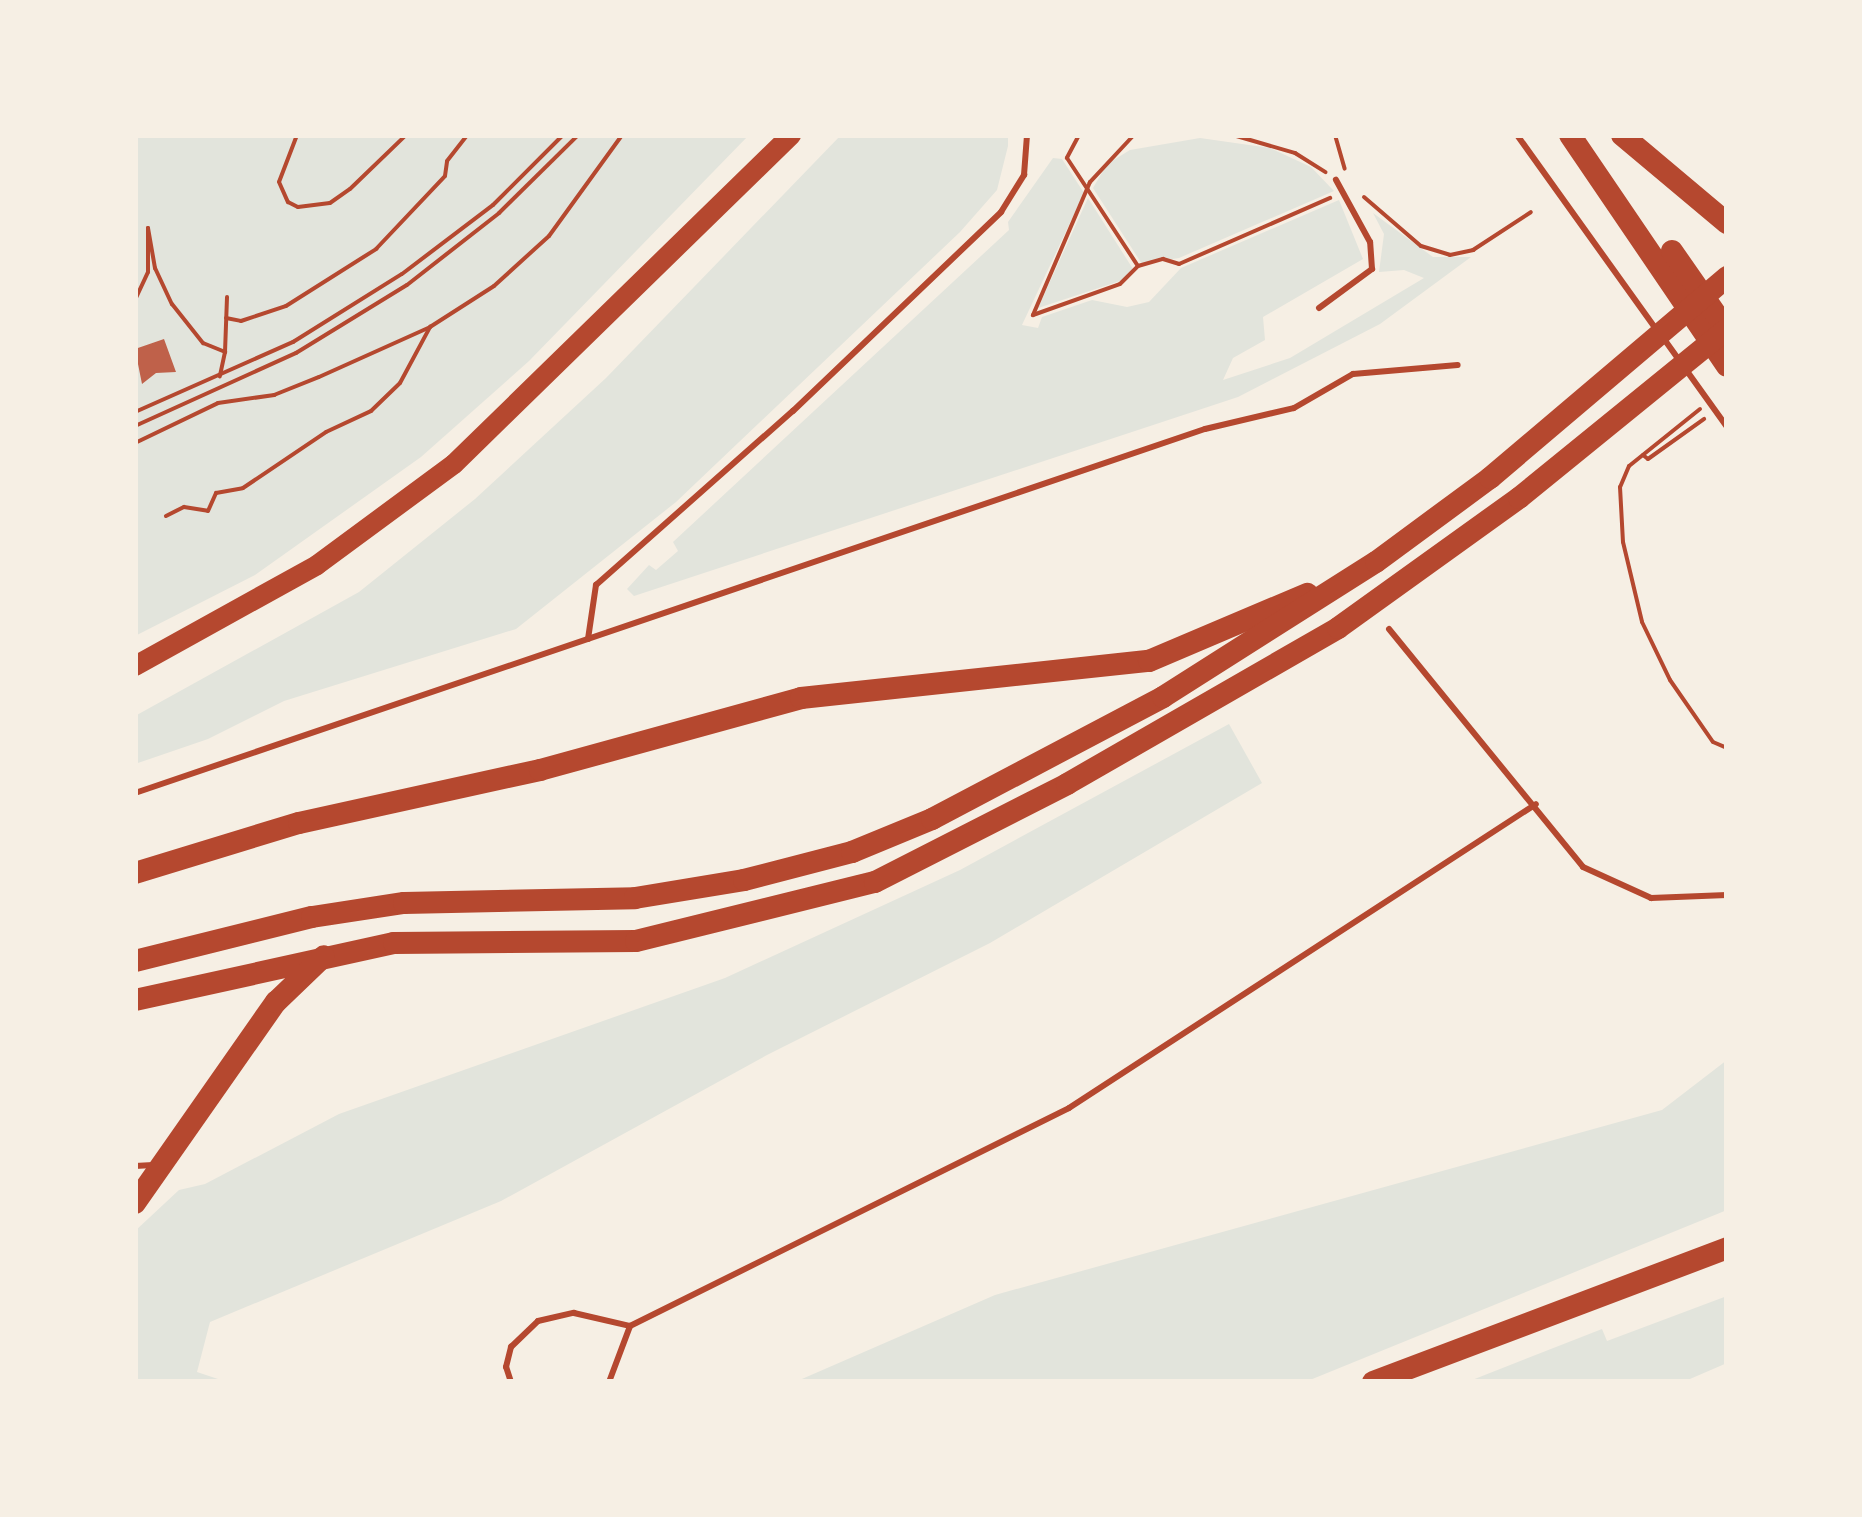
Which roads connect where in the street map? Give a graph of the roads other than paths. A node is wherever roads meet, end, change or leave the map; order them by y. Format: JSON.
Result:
{"nodes":[{"id":1,"x":791,"y":135,"type":"edge"},
{"id":2,"x":1027,"y":135,"type":"edge"},
{"id":3,"x":1517,"y":135,"type":"edge"},
{"id":4,"x":1570,"y":135,"type":"edge"},
{"id":5,"x":1588,"y":135,"type":"edge"},
{"id":6,"x":1622,"y":135,"type":"edge"},
{"id":7,"x":1336,"y":180,"type":"road end"},
{"id":8,"x":1727,"y":223,"type":"edge"},
{"id":9,"x":1727,"y":277,"type":"edge"},
{"id":10,"x":1318,"y":308,"type":"dead end"},
{"id":11,"x":1727,"y":330,"type":"edge"},
{"id":12,"x":1458,"y":365,"type":"dead end"},
{"id":13,"x":1727,"y":366,"type":"edge"},
{"id":14,"x":1727,"y":427,"type":"edge"},
{"id":15,"x":1376,"y":562,"type":"junction"},
{"id":16,"x":1390,"y":628,"type":"dead end"},
{"id":17,"x":588,"y":639,"type":"junction"},
{"id":18,"x":135,"y":666,"type":"edge"},
{"id":19,"x":135,"y":794,"type":"edge"},
{"id":20,"x":1536,"y":804,"type":"junction"},
{"id":21,"x":135,"y":873,"type":"edge"},
{"id":22,"x":1727,"y":896,"type":"edge"},
{"id":23,"x":325,"y":955,"type":"junction"},
{"id":24,"x":135,"y":961,"type":"edge"},
{"id":25,"x":135,"y":1000,"type":"edge"},
{"id":26,"x":160,"y":1164,"type":"junction"},
{"id":27,"x":135,"y":1166,"type":"edge"},
{"id":28,"x":135,"y":1202,"type":"edge"},
{"id":29,"x":1725,"y":1248,"type":"edge"},
{"id":30,"x":630,"y":1326,"type":"junction"},
{"id":31,"x":511,"y":1382,"type":"edge"},
{"id":32,"x":608,"y":1382,"type":"edge"},
{"id":33,"x":1372,"y":1382,"type":"edge"}],
"edges":[{"from":1,"to":18,"type":"main road"},
{"from":2,"to":17,"type":"lane"},
{"from":3,"to":14,"type":"lane"},
{"from":4,"to":13,"type":"highway"},
{"from":5,"to":11,"type":"highway"},
{"from":6,"to":8,"type":"highway"},
{"from":7,"to":10,"type":"lane"},
{"from":9,"to":15,"type":"highway"},
{"from":11,"to":23,"type":"highway"},
{"from":12,"to":17,"type":"lane"},
{"from":15,"to":21,"type":"highway"},
{"from":15,"to":24,"type":"highway"},
{"from":16,"to":20,"type":"lane"},
{"from":17,"to":19,"type":"lane"},
{"from":20,"to":22,"type":"lane"},
{"from":20,"to":30,"type":"lane"},
{"from":23,"to":25,"type":"highway"},
{"from":23,"to":26,"type":"highway"},
{"from":26,"to":27,"type":"lane"},
{"from":26,"to":28,"type":"highway"},
{"from":29,"to":33,"type":"highway"},
{"from":30,"to":31,"type":"lane"},
{"from":30,"to":32,"type":"lane"}]}
